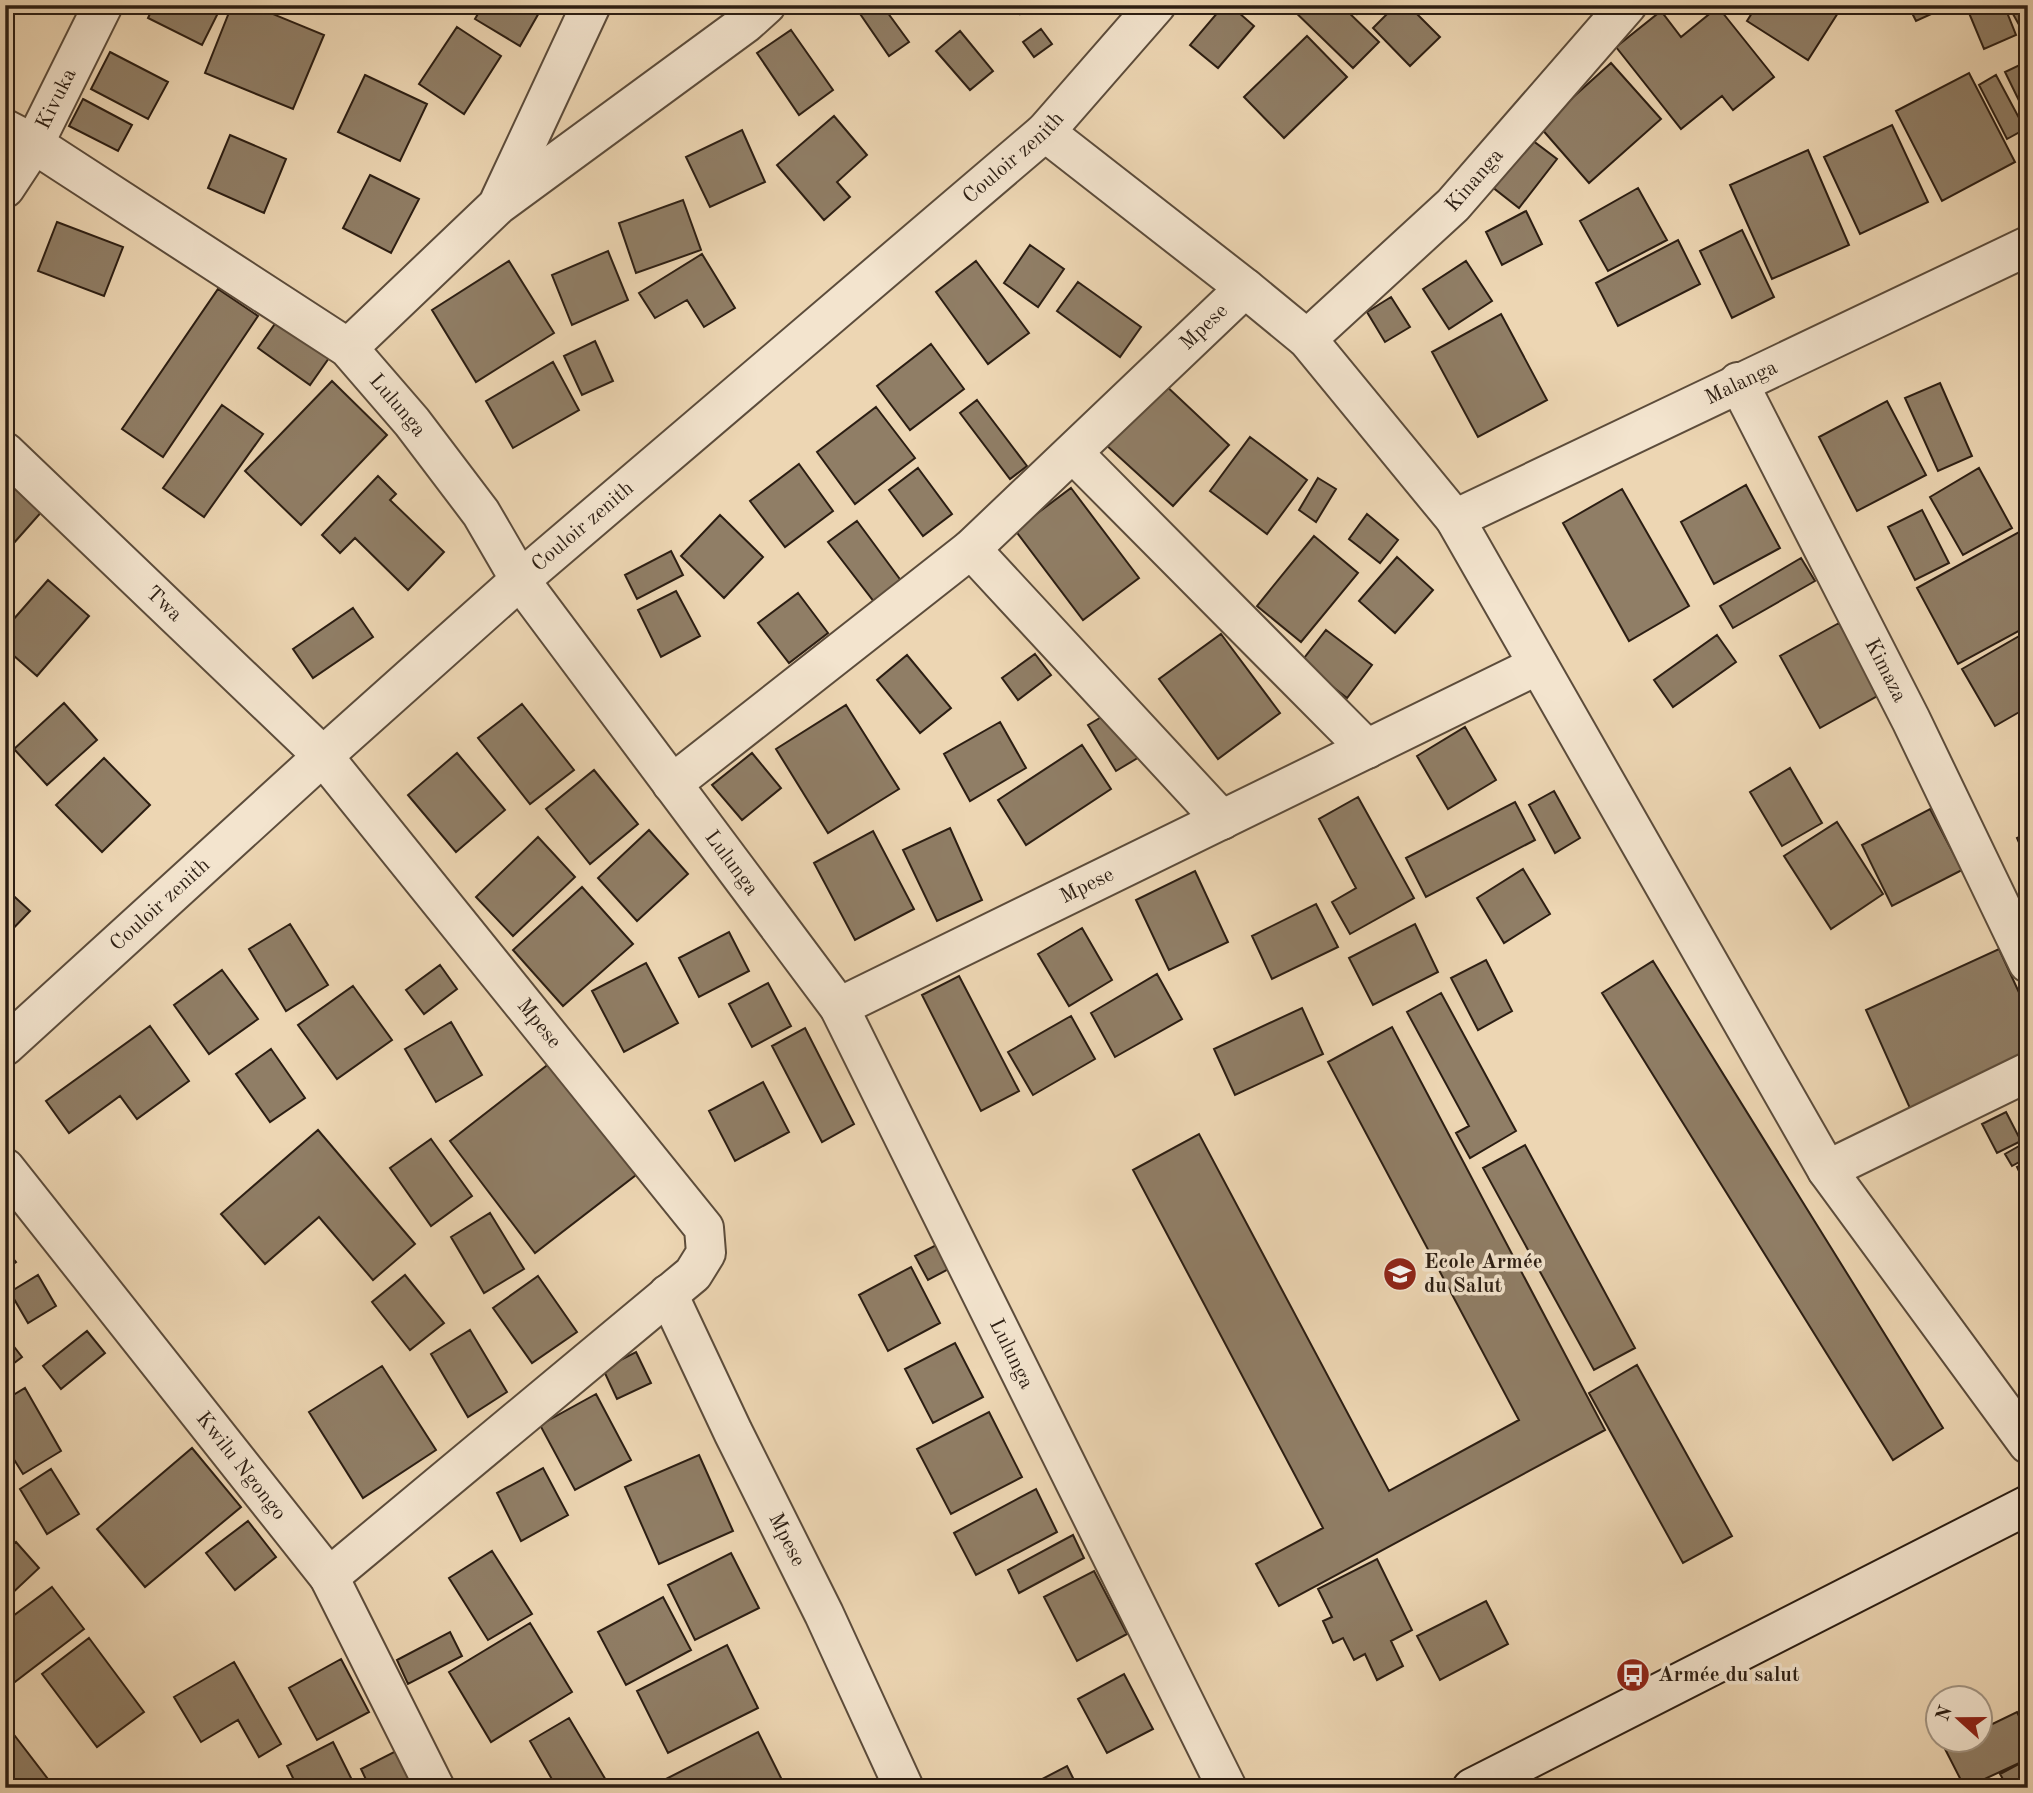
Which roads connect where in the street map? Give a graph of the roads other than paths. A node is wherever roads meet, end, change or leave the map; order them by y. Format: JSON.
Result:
{"nodes":[{"id":1,"x":103,"y":5,"type":"edge"},
{"id":2,"x":591,"y":5,"type":"edge"},
{"id":3,"x":766,"y":5,"type":"edge"},
{"id":4,"x":1156,"y":5,"type":"edge"},
{"id":5,"x":1627,"y":5,"type":"edge"},
{"id":6,"x":1045,"y":132,"type":"junction"},
{"id":7,"x":19,"y":136,"type":"edge"},
{"id":8,"x":5,"y":188,"type":"edge"},
{"id":9,"x":498,"y":205,"type":"junction"},
{"id":10,"x":2028,"y":246,"type":"edge"},
{"id":11,"x":1245,"y":288,"type":"junction"},
{"id":12,"x":1307,"y":339,"type":"junction"},
{"id":13,"x":348,"y":348,"type":"junction"},
{"id":14,"x":1738,"y":382,"type":"junction"},
{"id":15,"x":5,"y":452,"type":"edge"},
{"id":16,"x":1073,"y":453,"type":"junction"},
{"id":17,"x":1455,"y":519,"type":"junction"},
{"id":18,"x":971,"y":549,"type":"junction"},
{"id":19,"x":520,"y":580,"type":"junction"},
{"id":20,"x":1538,"y":665,"type":"junction"},
{"id":21,"x":1367,"y":749,"type":"junction"},
{"id":22,"x":323,"y":755,"type":"junction"},
{"id":23,"x":673,"y":784,"type":"junction"},
{"id":24,"x":1222,"y":820,"type":"junction"},
{"id":25,"x":2028,"y":962,"type":"edge"},
{"id":26,"x":839,"y":1007,"type":"junction"},
{"id":27,"x":5,"y":1046,"type":"edge"},
{"id":28,"x":2028,"y":1072,"type":"edge"},
{"id":29,"x":5,"y":1168,"type":"edge"},
{"id":30,"x":1827,"y":1170,"type":"junction"},
{"id":31,"x":668,"y":1294,"type":"junction"},
{"id":32,"x":2028,"y":1444,"type":"edge"},
{"id":33,"x":2028,"y":1506,"type":"edge"},
{"id":34,"x":328,"y":1577,"type":"junction"},
{"id":35,"x":435,"y":1788,"type":"edge"},
{"id":36,"x":904,"y":1788,"type":"edge"},
{"id":37,"x":1227,"y":1788,"type":"edge"},
{"id":38,"x":1472,"y":1788,"type":"edge"}],
"edges":[{"from":1,"to":7,"type":"street","name":"Kivuka"},
{"from":2,"to":9,"type":"street"},
{"from":3,"to":9,"type":"street"},
{"from":4,"to":6,"type":"street","name":"Couloir zenith"},
{"from":5,"to":12,"type":"street","name":"Kinanga"},
{"from":6,"to":11,"type":"street"},
{"from":6,"to":19,"type":"street","name":"Couloir zenith"},
{"from":7,"to":8,"type":"street","name":"Kivuka"},
{"from":7,"to":13,"type":"street","name":"Lulunga"},
{"from":9,"to":13,"type":"street"},
{"from":10,"to":14,"type":"street","name":"Malanga"},
{"from":11,"to":12,"type":"street"},
{"from":11,"to":16,"type":"street","name":"Mpese"},
{"from":12,"to":17,"type":"street"},
{"from":13,"to":19,"type":"street","name":"Lulunga"},
{"from":14,"to":17,"type":"street","name":"Malanga"},
{"from":14,"to":25,"type":"street","name":"Kimaza"},
{"from":15,"to":22,"type":"street","name":"Twa"},
{"from":16,"to":18,"type":"street","name":"Mpese"},
{"from":16,"to":21,"type":"street"},
{"from":17,"to":20,"type":"street"},
{"from":18,"to":23,"type":"street","name":"Mpese"},
{"from":18,"to":24,"type":"street"},
{"from":19,"to":22,"type":"street","name":"Couloir zenith"},
{"from":19,"to":23,"type":"street","name":"Lulunga"},
{"from":20,"to":21,"type":"street","name":"Mpese"},
{"from":20,"to":30,"type":"street"},
{"from":21,"to":24,"type":"street","name":"Mpese"},
{"from":22,"to":27,"type":"street","name":"Couloir zenith"},
{"from":22,"to":31,"type":"street","name":"Mpese"},
{"from":23,"to":26,"type":"street","name":"Lulunga"},
{"from":24,"to":26,"type":"street","name":"Mpese"},
{"from":26,"to":37,"type":"street","name":"Lulunga"},
{"from":28,"to":30,"type":"street"},
{"from":29,"to":34,"type":"street","name":"Kwilu Ngongo"},
{"from":30,"to":32,"type":"street"},
{"from":31,"to":34,"type":"street","name":"Mpese"},
{"from":31,"to":36,"type":"street","name":"Mpese"},
{"from":33,"to":38,"type":"street"},
{"from":34,"to":35,"type":"street","name":"Kwilu Ngongo"}]}
